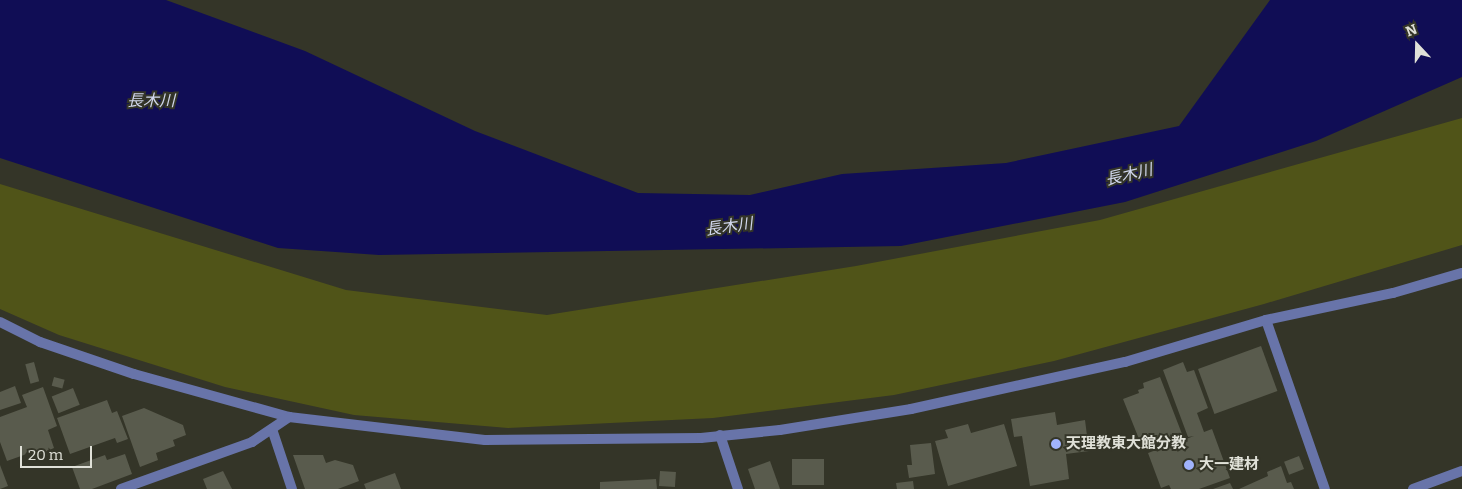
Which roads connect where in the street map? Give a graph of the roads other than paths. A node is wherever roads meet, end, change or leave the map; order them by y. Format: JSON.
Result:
{"nodes":[{"id":1,"x":1462,"y":273,"type":"edge"},
{"id":2,"x":1266,"y":320,"type":"junction"},
{"id":3,"x":0,"y":322,"type":"edge"},
{"id":4,"x":289,"y":417,"type":"junction"},
{"id":5,"x":272,"y":429,"type":"junction"},
{"id":6,"x":720,"y":435,"type":"junction"},
{"id":7,"x":1462,"y":471,"type":"edge"},
{"id":8,"x":133,"y":487,"type":"edge"},
{"id":9,"x":121,"y":489,"type":"edge"},
{"id":10,"x":292,"y":489,"type":"edge"},
{"id":11,"x":738,"y":489,"type":"edge"},
{"id":12,"x":1325,"y":489,"type":"edge"},
{"id":13,"x":1413,"y":489,"type":"edge"}],
"edges":[{"from":1,"to":2,"type":"street"},
{"from":2,"to":6,"type":"street"},
{"from":2,"to":12,"type":"street"},
{"from":3,"to":4,"type":"street"},
{"from":4,"to":5,"type":"street"},
{"from":4,"to":6,"type":"street"},
{"from":5,"to":8,"type":"street"},
{"from":5,"to":10,"type":"street"},
{"from":6,"to":11,"type":"street"},
{"from":7,"to":13,"type":"street"},
{"from":8,"to":9,"type":"street"}]}
